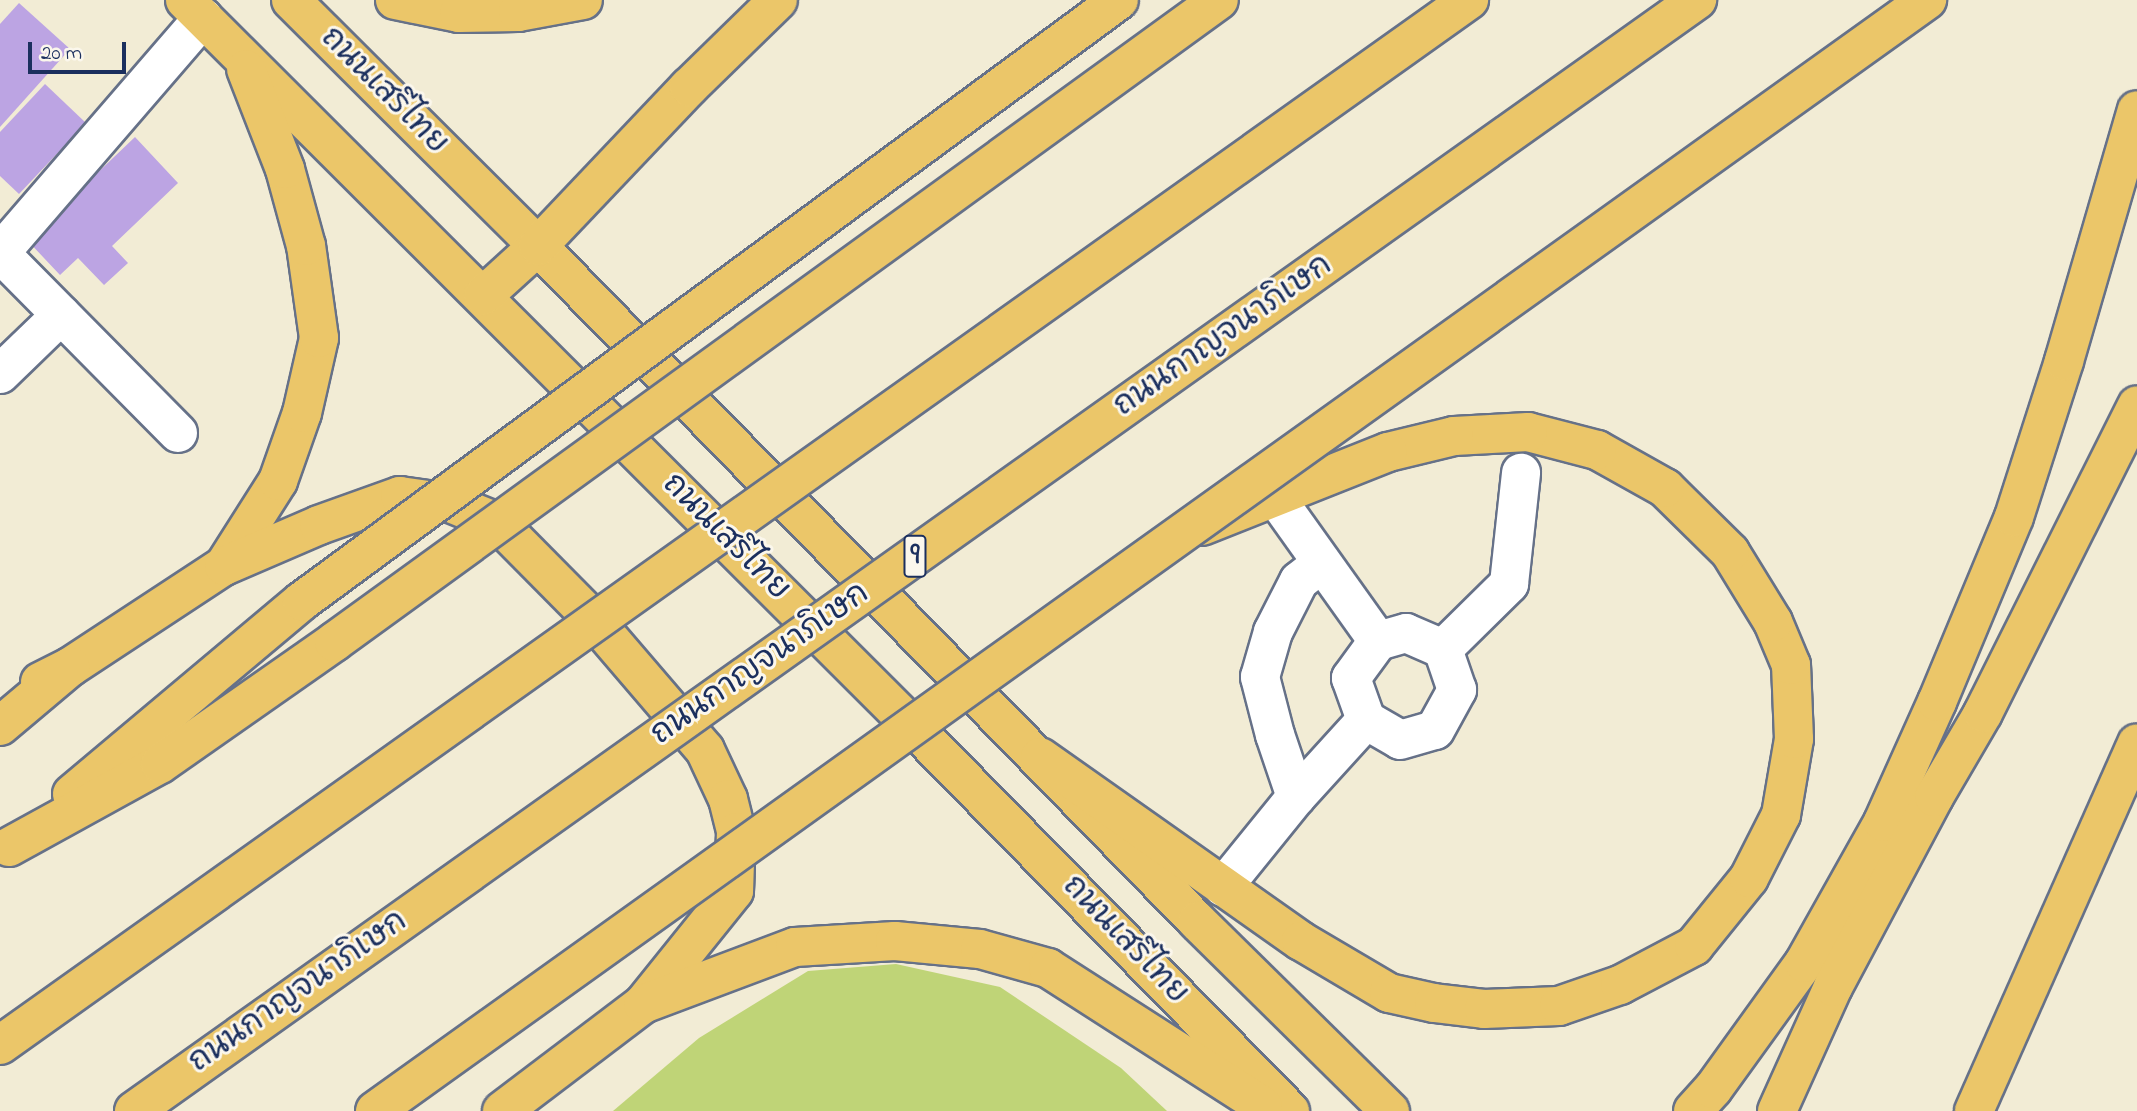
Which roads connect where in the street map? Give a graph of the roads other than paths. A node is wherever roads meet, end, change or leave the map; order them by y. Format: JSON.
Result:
{"nodes":[{"id":1,"x":291,"y":0,"type":"edge"},
{"id":2,"x":396,"y":0,"type":"edge"},
{"id":3,"x":583,"y":0,"type":"edge"},
{"id":4,"x":778,"y":0,"type":"edge"},
{"id":5,"x":1119,"y":0,"type":"edge"},
{"id":6,"x":1219,"y":0,"type":"edge"},
{"id":7,"x":1469,"y":0,"type":"edge"},
{"id":8,"x":1697,"y":0,"type":"edge"},
{"id":9,"x":1927,"y":0,"type":"edge"},
{"id":10,"x":194,"y":9,"type":"edge"},
{"id":11,"x":240,"y":55,"type":"junction"},
{"id":12,"x":2137,"y":110,"type":"edge"},
{"id":13,"x":538,"y":246,"type":"junction"},
{"id":14,"x":483,"y":296,"type":"junction"},
{"id":15,"x":61,"y":315,"type":"junction"},
{"id":16,"x":0,"y":374,"type":"edge"},
{"id":17,"x":2137,"y":405,"type":"edge"},
{"id":18,"x":178,"y":433,"type":"dead end"},
{"id":19,"x":1521,"y":473,"type":"dead end"},
{"id":20,"x":1276,"y":498,"type":"dead end"},
{"id":21,"x":1174,"y":536,"type":"junction"},
{"id":22,"x":1322,"y":563,"type":"junction"},
{"id":23,"x":224,"y":566,"type":"junction"},
{"id":24,"x":1378,"y":641,"type":"junction"},
{"id":25,"x":1443,"y":649,"type":"junction"},
{"id":26,"x":70,"y":667,"type":"junction"},
{"id":27,"x":0,"y":702,"type":"edge"},
{"id":28,"x":1366,"y":720,"type":"junction"},
{"id":29,"x":0,"y":726,"type":"edge"},
{"id":30,"x":2137,"y":744,"type":"edge"},
{"id":31,"x":1040,"y":757,"type":"junction"},
{"id":32,"x":1296,"y":797,"type":"junction"},
{"id":33,"x":1883,"y":822,"type":"junction"},
{"id":34,"x":4,"y":850,"type":"edge"},
{"id":35,"x":1223,"y":887,"type":"junction"},
{"id":36,"x":1833,"y":987,"type":"junction"},
{"id":37,"x":643,"y":1004,"type":"junction"},
{"id":38,"x":0,"y":1045,"type":"edge"},
{"id":39,"x":134,"y":1111,"type":"edge"},
{"id":40,"x":375,"y":1111,"type":"edge"},
{"id":41,"x":502,"y":1111,"type":"edge"},
{"id":42,"x":1270,"y":1111,"type":"edge"},
{"id":43,"x":1290,"y":1111,"type":"edge"},
{"id":44,"x":1390,"y":1111,"type":"edge"},
{"id":45,"x":1693,"y":1111,"type":"edge"},
{"id":46,"x":1777,"y":1111,"type":"edge"},
{"id":47,"x":1974,"y":1111,"type":"edge"}],
"edges":[{"from":1,"to":13,"type":"main road","name":"ถนนเสรีไทย"},
{"from":2,"to":3,"type":"main road"},
{"from":4,"to":13,"type":"main road"},
{"from":5,"to":34,"type":"main road","bridge":true},
{"from":6,"to":34,"type":"main road","bridge":true},
{"from":7,"to":38,"type":"main road","bridge":true},
{"from":8,"to":39,"type":"main road","name":"ถนนกาญจนาภิเษก","number":"9","bridge":true},
{"from":9,"to":21,"type":"main road","bridge":true},
{"from":10,"to":11,"type":"main road","name":"ถนนเสรีไทย"},
{"from":10,"to":15,"type":"lane"},
{"from":11,"to":14,"type":"main road","name":"ถนนเสรีไทย"},
{"from":11,"to":23,"type":"main road"},
{"from":12,"to":33,"type":"main road"},
{"from":13,"to":14,"type":"main road"},
{"from":13,"to":31,"type":"main road","name":"ถนนเสรีไทย"},
{"from":14,"to":43,"type":"main road","name":"ถนนเสรีไทย"},
{"from":15,"to":16,"type":"lane"},
{"from":15,"to":18,"type":"lane"},
{"from":17,"to":36,"type":"main road"},
{"from":19,"to":25,"type":"lane"},
{"from":20,"to":22,"type":"lane"},
{"from":21,"to":35,"type":"main road","bridge":true},
{"from":21,"to":40,"type":"main road","bridge":true},
{"from":22,"to":24,"type":"lane"},
{"from":22,"to":32,"type":"lane"},
{"from":23,"to":26,"type":"main road"},
{"from":23,"to":37,"type":"main road"},
{"from":24,"to":25,"type":"lane"},
{"from":24,"to":28,"type":"lane"},
{"from":25,"to":28,"type":"lane"},
{"from":26,"to":27,"type":"main road"},
{"from":26,"to":29,"type":"main road"},
{"from":28,"to":32,"type":"lane"},
{"from":30,"to":47,"type":"main road"},
{"from":31,"to":35,"type":"main road"},
{"from":31,"to":44,"type":"main road","name":"ถนนเสรีไทย"},
{"from":32,"to":35,"type":"lane"},
{"from":33,"to":36,"type":"main road"},
{"from":33,"to":45,"type":"main road"},
{"from":36,"to":46,"type":"main road"},
{"from":37,"to":41,"type":"main road"},
{"from":37,"to":42,"type":"main road"}]}
